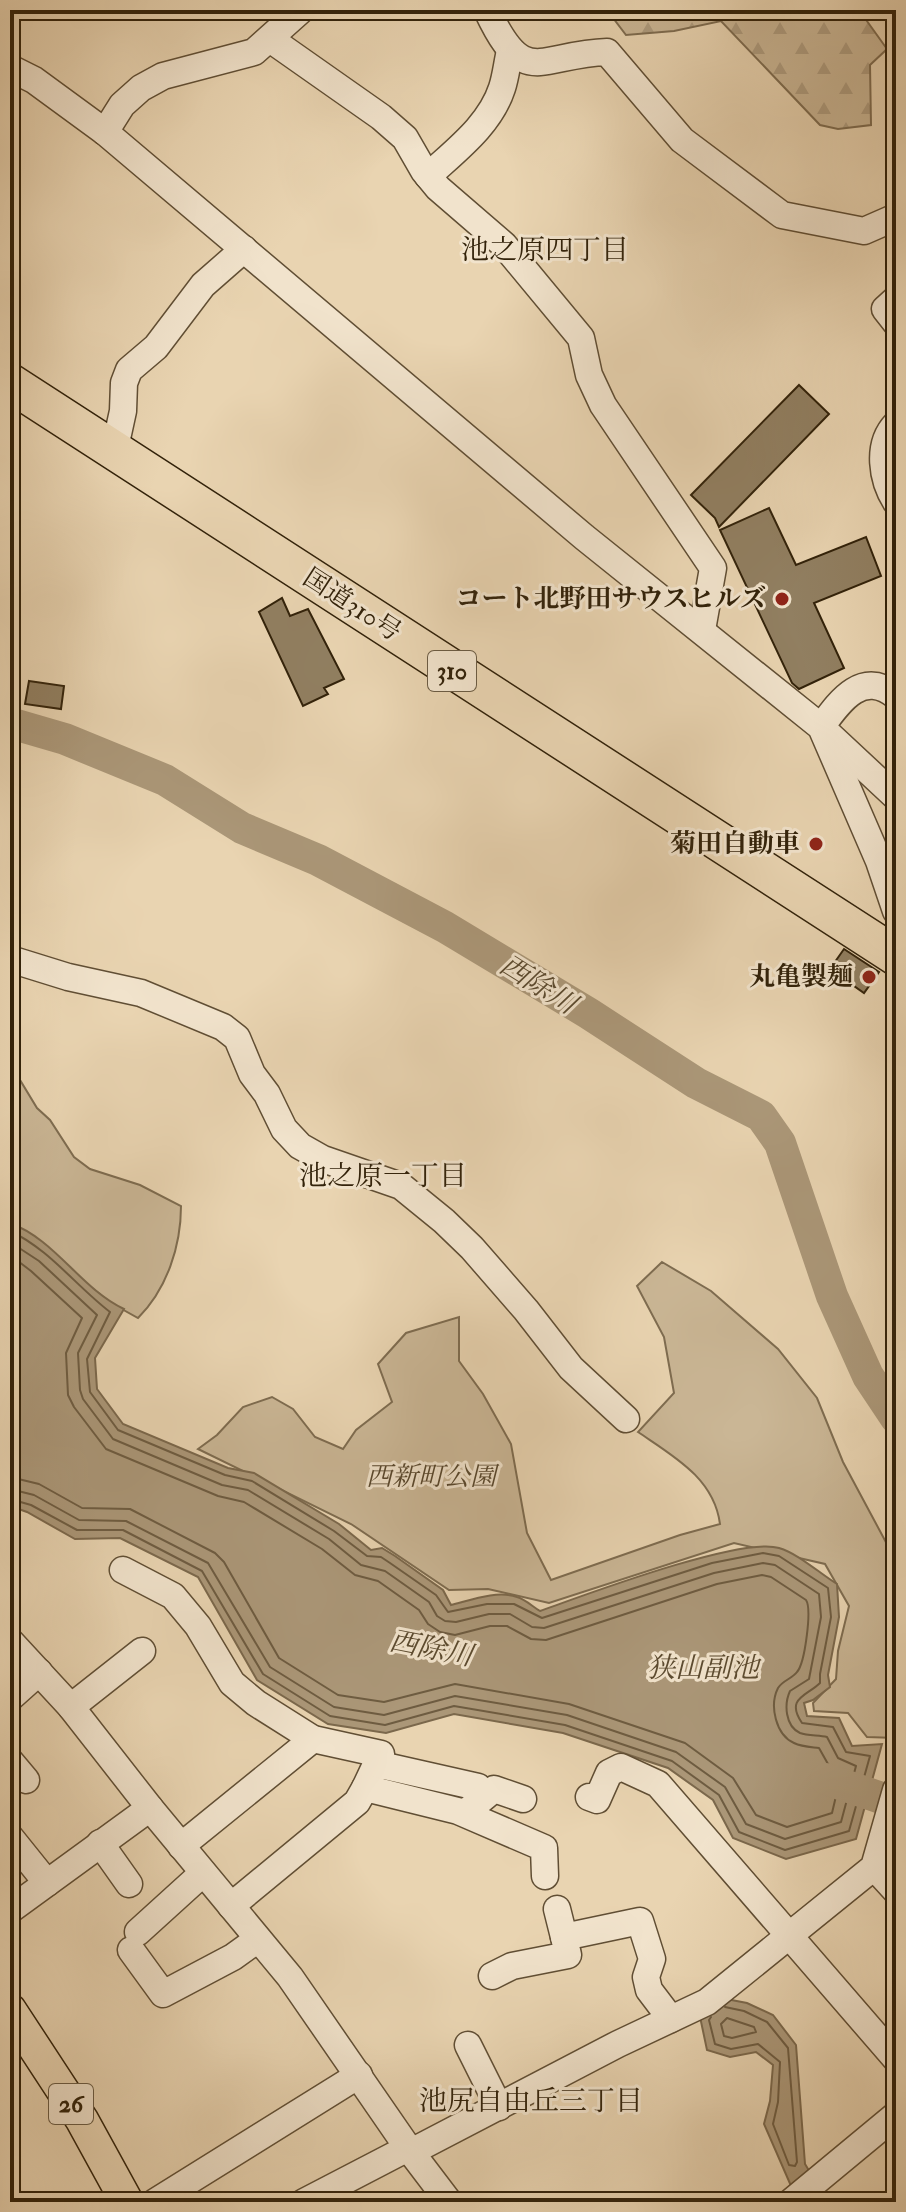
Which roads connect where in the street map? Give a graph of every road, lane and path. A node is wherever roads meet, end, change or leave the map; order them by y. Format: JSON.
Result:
{"nodes":[{"id":1,"x":301,"y":10,"type":"edge"},
{"id":2,"x":487,"y":10,"type":"edge"},
{"id":3,"x":273,"y":26,"type":"edge"},
{"id":4,"x":510,"y":51,"type":"junction"},
{"id":5,"x":10,"y":68,"type":"edge"},
{"id":6,"x":105,"y":132,"type":"junction"},
{"id":7,"x":428,"y":176,"type":"junction"},
{"id":8,"x":896,"y":217,"type":"edge"},
{"id":9,"x":244,"y":249,"type":"junction"},
{"id":10,"x":896,"y":299,"type":"edge"},
{"id":11,"x":896,"y":323,"type":"edge"},
{"id":12,"x":10,"y":383,"type":"edge"},
{"id":13,"x":896,"y":424,"type":"edge"},
{"id":14,"x":111,"y":447,"type":"junction"},
{"id":15,"x":896,"y":502,"type":"edge"},
{"id":16,"x":702,"y":630,"type":"junction"},
{"id":17,"x":896,"y":696,"type":"edge"},
{"id":18,"x":821,"y":727,"type":"junction"},
{"id":19,"x":896,"y":797,"type":"edge"},
{"id":20,"x":896,"y":911,"type":"edge"},
{"id":21,"x":896,"y":956,"type":"edge"},
{"id":22,"x":10,"y":959,"type":"edge"},
{"id":23,"x":626,"y":1419,"type":"dead end"},
{"id":24,"x":123,"y":1570,"type":"dead end"},
{"id":25,"x":10,"y":1641,"type":"edge"},
{"id":26,"x":142,"y":1651,"type":"dead end"},
{"id":27,"x":39,"y":1672,"type":"junction"},
{"id":28,"x":10,"y":1698,"type":"edge"},
{"id":29,"x":71,"y":1707,"type":"junction"},
{"id":30,"x":313,"y":1739,"type":"junction"},
{"id":31,"x":371,"y":1776,"type":"junction"},
{"id":32,"x":478,"y":1787,"type":"dead end"},
{"id":33,"x":895,"y":1794,"type":"edge"},
{"id":34,"x":589,"y":1797,"type":"dead end"},
{"id":35,"x":523,"y":1799,"type":"dead end"},
{"id":36,"x":150,"y":1808,"type":"junction"},
{"id":37,"x":464,"y":1814,"type":"junction"},
{"id":38,"x":10,"y":1837,"type":"edge"},
{"id":39,"x":100,"y":1843,"type":"junction"},
{"id":40,"x":181,"y":1846,"type":"junction"},
{"id":41,"x":874,"y":1866,"type":"junction"},
{"id":42,"x":203,"y":1873,"type":"junction"},
{"id":43,"x":545,"y":1876,"type":"dead end"},
{"id":44,"x":47,"y":1883,"type":"junction"},
{"id":45,"x":129,"y":1884,"type":"dead end"},
{"id":46,"x":896,"y":1891,"type":"edge"},
{"id":47,"x":231,"y":1906,"type":"junction"},
{"id":48,"x":557,"y":1909,"type":"dead end"},
{"id":49,"x":10,"y":1910,"type":"edge"},
{"id":50,"x":789,"y":1937,"type":"junction"},
{"id":51,"x":258,"y":1939,"type":"junction"},
{"id":52,"x":568,"y":1956,"type":"junction"},
{"id":53,"x":505,"y":1967,"type":"dead end"},
{"id":54,"x":10,"y":2010,"type":"edge"},
{"id":55,"x":671,"y":2019,"type":"junction"},
{"id":56,"x":468,"y":2045,"type":"dead end"},
{"id":57,"x":896,"y":2059,"type":"edge"},
{"id":58,"x":359,"y":2075,"type":"junction"},
{"id":59,"x":499,"y":2107,"type":"junction"},
{"id":60,"x":896,"y":2115,"type":"edge"},
{"id":61,"x":409,"y":2150,"type":"junction"},
{"id":62,"x":127,"y":2202,"type":"edge"},
{"id":63,"x":155,"y":2202,"type":"edge"},
{"id":64,"x":304,"y":2202,"type":"edge"},
{"id":65,"x":449,"y":2202,"type":"edge"},
{"id":66,"x":791,"y":2202,"type":"edge"}],
"edges":[{"from":1,"to":3,"type":"street"},
{"from":2,"to":4,"type":"street"},
{"from":3,"to":6,"type":"street"},
{"from":3,"to":7,"type":"street"},
{"from":4,"to":7,"type":"street"},
{"from":4,"to":8,"type":"street"},
{"from":5,"to":6,"type":"street"},
{"from":6,"to":9,"type":"street"},
{"from":7,"to":16,"type":"street"},
{"from":9,"to":14,"type":"street"},
{"from":9,"to":16,"type":"street"},
{"from":10,"to":11,"type":"street"},
{"from":12,"to":14,"type":"highway","name":"国道310号","number":"310"},
{"from":13,"to":15,"type":"street"},
{"from":14,"to":21,"type":"highway","name":"国道310号","number":"310"},
{"from":16,"to":18,"type":"street"},
{"from":17,"to":18,"type":"street"},
{"from":18,"to":19,"type":"street"},
{"from":18,"to":20,"type":"street"},
{"from":22,"to":23,"type":"street"},
{"from":24,"to":30,"type":"street"},
{"from":25,"to":27,"type":"street"},
{"from":26,"to":29,"type":"street"},
{"from":27,"to":28,"type":"street"},
{"from":27,"to":29,"type":"street"},
{"from":29,"to":36,"type":"street"},
{"from":30,"to":31,"type":"street"},
{"from":30,"to":40,"type":"street"},
{"from":31,"to":32,"type":"street"},
{"from":31,"to":37,"type":"street"},
{"from":31,"to":47,"type":"street"},
{"from":33,"to":41,"type":"street"},
{"from":34,"to":50,"type":"street"},
{"from":35,"to":37,"type":"street"},
{"from":36,"to":39,"type":"street"},
{"from":36,"to":40,"type":"street"},
{"from":37,"to":43,"type":"street"},
{"from":38,"to":44,"type":"street"},
{"from":39,"to":44,"type":"street"},
{"from":39,"to":45,"type":"street"},
{"from":40,"to":42,"type":"street"},
{"from":41,"to":46,"type":"street"},
{"from":41,"to":50,"type":"street"},
{"from":42,"to":47,"type":"street"},
{"from":42,"to":51,"type":"street"},
{"from":44,"to":49,"type":"street"},
{"from":47,"to":51,"type":"street"},
{"from":48,"to":52,"type":"street"},
{"from":50,"to":55,"type":"street"},
{"from":50,"to":57,"type":"street"},
{"from":51,"to":58,"type":"street"},
{"from":52,"to":53,"type":"street"},
{"from":52,"to":55,"type":"street"},
{"from":54,"to":62,"type":"main road","number":"26"},
{"from":55,"to":59,"type":"street"},
{"from":56,"to":59,"type":"street"},
{"from":58,"to":61,"type":"street"},
{"from":58,"to":63,"type":"street"},
{"from":59,"to":61,"type":"street"},
{"from":60,"to":66,"type":"street"},
{"from":61,"to":64,"type":"street"},
{"from":61,"to":65,"type":"street"}]}
